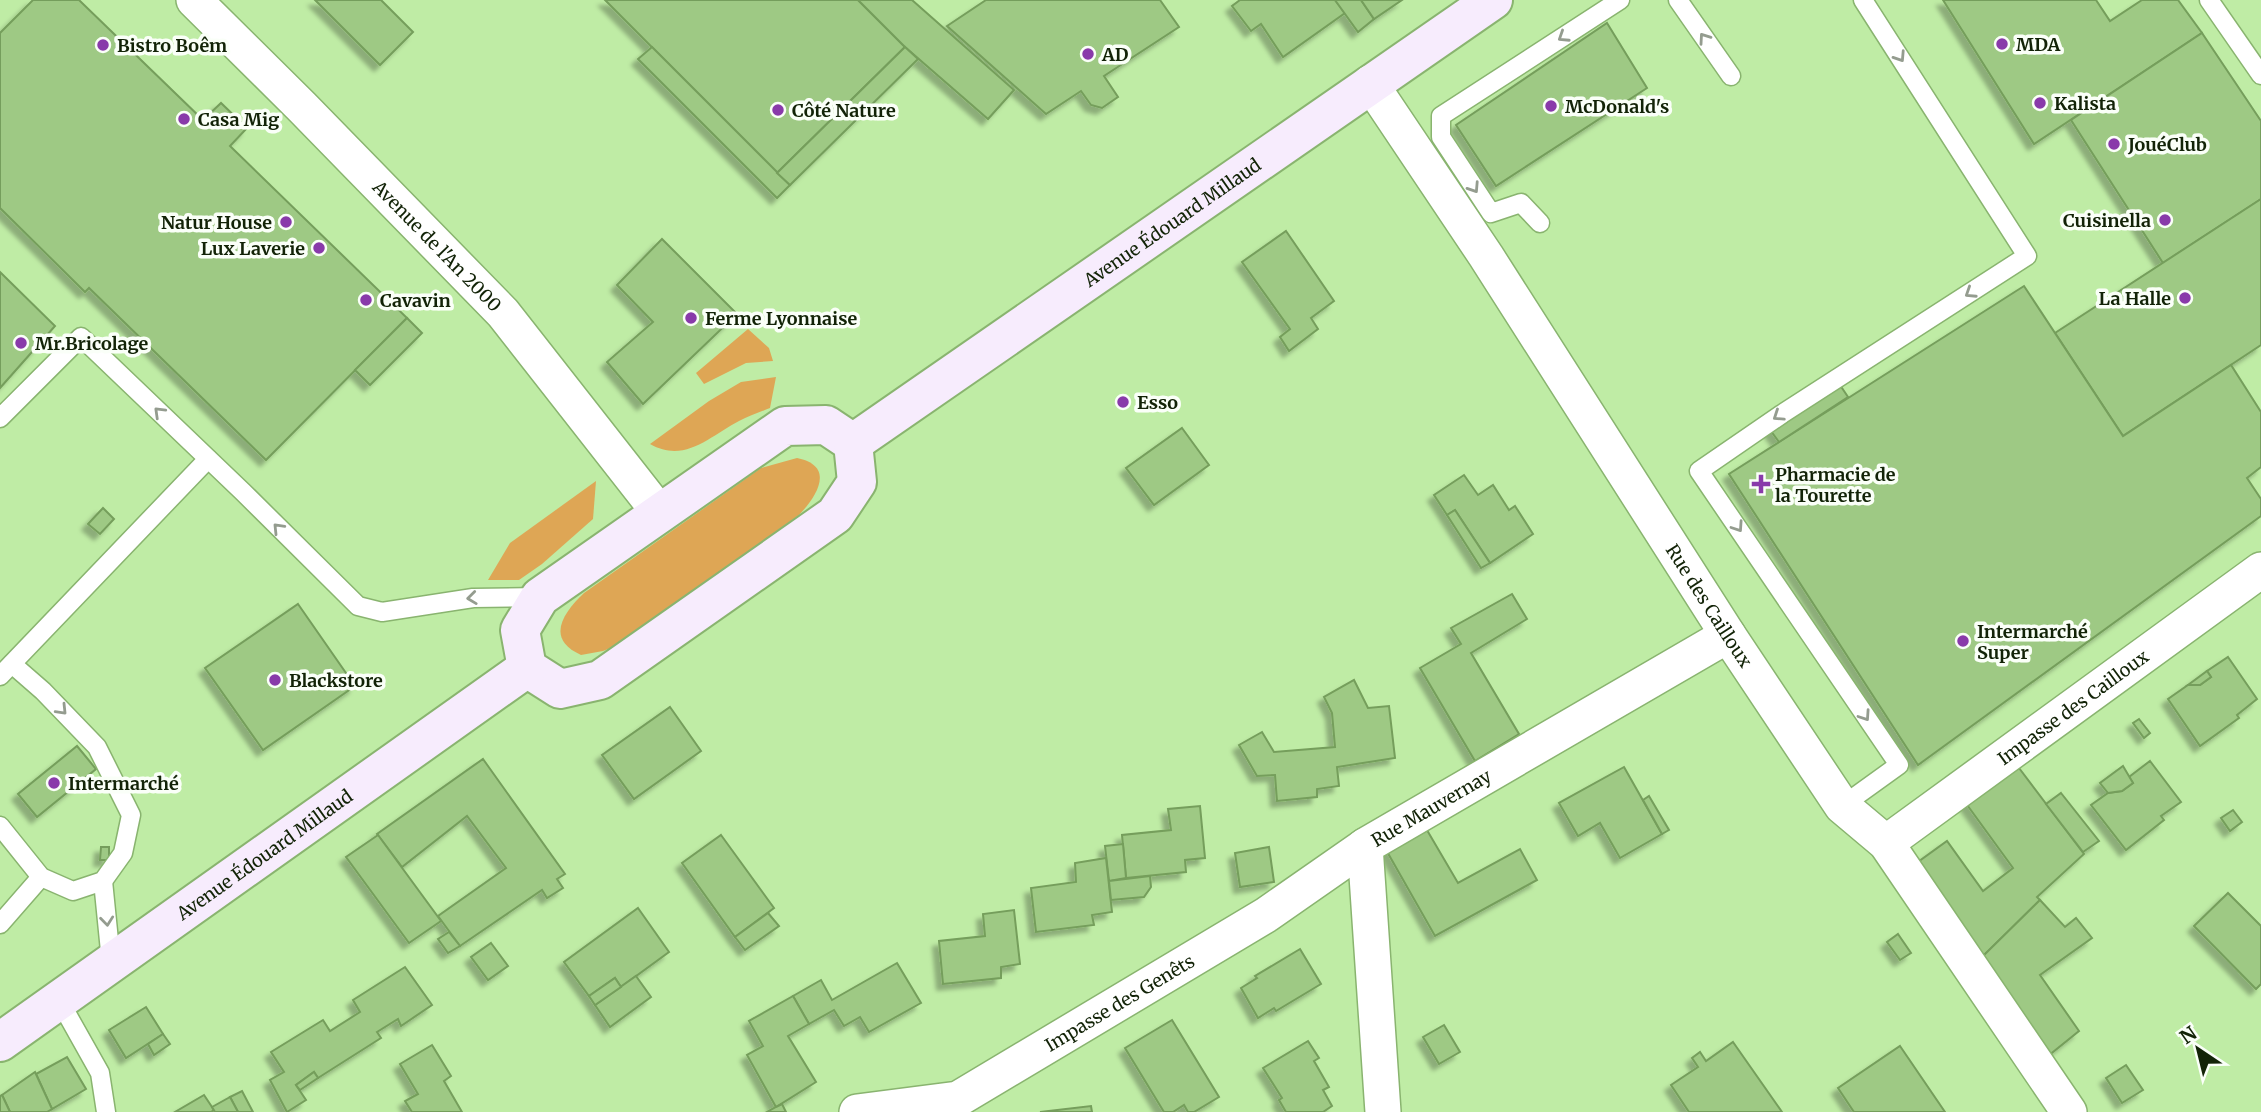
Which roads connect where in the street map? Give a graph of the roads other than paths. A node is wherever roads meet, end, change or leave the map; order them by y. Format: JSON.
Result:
{"nodes":[{"id":1,"x":194,"y":0,"type":"edge"},
{"id":2,"x":1620,"y":0,"type":"edge"},
{"id":3,"x":1678,"y":0,"type":"edge"},
{"id":4,"x":1863,"y":0,"type":"edge"},
{"id":5,"x":2209,"y":0,"type":"edge"},
{"id":6,"x":1490,"y":1,"type":"edge"},
{"id":7,"x":2261,"y":75,"type":"edge"},
{"id":8,"x":1731,"y":76,"type":"dead end"},
{"id":9,"x":1370,"y":83,"type":"junction"},
{"id":10,"x":1540,"y":223,"type":"dead end"},
{"id":11,"x":0,"y":418,"type":"edge"},
{"id":12,"x":853,"y":443,"type":"junction"},
{"id":13,"x":208,"y":459,"type":"junction"},
{"id":14,"x":659,"y":512,"type":"junction"},
{"id":15,"x":2261,"y":570,"type":"edge"},
{"id":16,"x":540,"y":597,"type":"junction"},
{"id":17,"x":1728,"y":635,"type":"junction"},
{"id":18,"x":527,"y":668,"type":"junction"},
{"id":19,"x":6,"y":670,"type":"edge"},
{"id":20,"x":1842,"y":806,"type":"junction"},
{"id":21,"x":0,"y":826,"type":"edge"},
{"id":22,"x":1886,"y":843,"type":"junction"},
{"id":23,"x":1365,"y":846,"type":"junction"},
{"id":24,"x":41,"y":877,"type":"junction"},
{"id":25,"x":103,"y":881,"type":"junction"},
{"id":26,"x":0,"y":924,"type":"edge"},
{"id":27,"x":111,"y":961,"type":"junction"},
{"id":28,"x":59,"y":1000,"type":"junction"},
{"id":29,"x":0,"y":1042,"type":"edge"},
{"id":30,"x":106,"y":1112,"type":"edge"},
{"id":31,"x":857,"y":1112,"type":"edge"},
{"id":32,"x":1383,"y":1112,"type":"edge"},
{"id":33,"x":2069,"y":1112,"type":"edge"}],
"edges":[{"from":1,"to":14,"type":"street","name":"Avenue de l'An 2000"},
{"from":2,"to":10,"type":"lane","one_way":true},
{"from":8,"to":3,"type":"lane","one_way":true},
{"from":4,"to":20,"type":"lane","one_way":true},
{"from":5,"to":7,"type":"lane"},
{"from":6,"to":9,"type":"main road","name":"Avenue Édouard Millaud"},
{"from":9,"to":12,"type":"main road","name":"Avenue Édouard Millaud"},
{"from":9,"to":17,"type":"street","name":"Rue des Cailloux"},
{"from":13,"to":11,"type":"lane","one_way":true},
{"from":12,"to":14,"type":"main road"},
{"from":12,"to":18,"type":"main road"},
{"from":16,"to":13,"type":"lane","one_way":true},
{"from":13,"to":19,"type":"lane"},
{"from":14,"to":16,"type":"main road"},
{"from":15,"to":22,"type":"street","name":"Impasse des Cailloux"},
{"from":16,"to":18,"type":"main road"},
{"from":17,"to":20,"type":"street","name":"Rue des Cailloux"},
{"from":17,"to":23,"type":"street","name":"Rue Mauvernay"},
{"from":18,"to":27,"type":"main road","name":"Avenue Édouard Millaud"},
{"from":19,"to":25,"type":"lane","one_way":true},
{"from":20,"to":22,"type":"street","name":"Rue des Cailloux"},
{"from":21,"to":24,"type":"lane"},
{"from":22,"to":33,"type":"street","name":"Rue des Cailloux"},
{"from":23,"to":31,"type":"street","name":"Impasse des Genêts"},
{"from":23,"to":32,"type":"street","name":"Rue Mauvernay"},
{"from":24,"to":25,"type":"lane"},
{"from":24,"to":26,"type":"lane"},
{"from":25,"to":27,"type":"lane","one_way":true},
{"from":27,"to":28,"type":"main road","name":"Avenue Édouard Millaud"},
{"from":28,"to":29,"type":"main road","name":"Avenue Édouard Millaud"},
{"from":28,"to":30,"type":"lane"}]}
